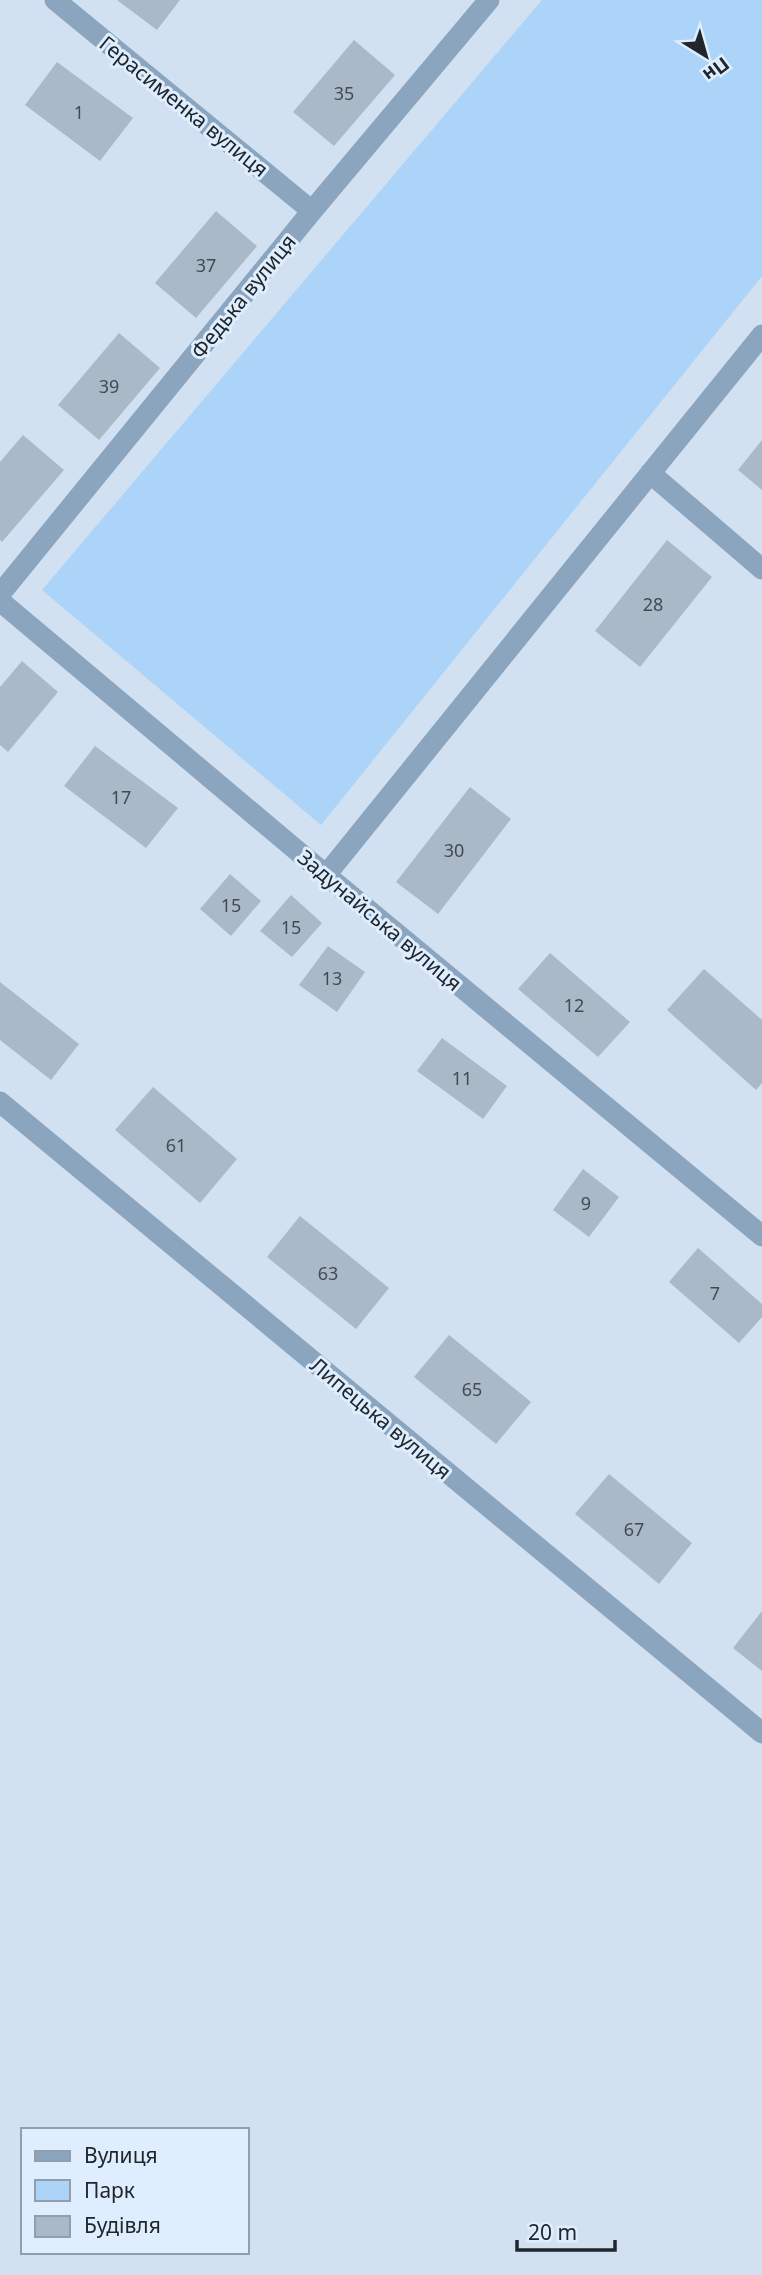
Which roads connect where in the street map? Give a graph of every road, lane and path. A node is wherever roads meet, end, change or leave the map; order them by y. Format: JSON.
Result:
{"nodes":[{"id":1,"x":55,"y":0,"type":"edge"},
{"id":2,"x":489,"y":0,"type":"edge"},
{"id":3,"x":312,"y":211,"type":"junction"},
{"id":4,"x":762,"y":335,"type":"edge"},
{"id":5,"x":650,"y":473,"type":"junction"},
{"id":6,"x":762,"y":569,"type":"edge"},
{"id":7,"x":0,"y":594,"type":"edge"},
{"id":8,"x":0,"y":601,"type":"edge"},
{"id":9,"x":326,"y":875,"type":"junction"},
{"id":10,"x":0,"y":1102,"type":"edge"},
{"id":11,"x":762,"y":1236,"type":"edge"},
{"id":12,"x":762,"y":1733,"type":"edge"}],
"edges":[{"from":1,"to":3,"type":"street","name":"Герасименка вулиця"},
{"from":2,"to":3,"type":"street","name":"Федька вулиця"},
{"from":3,"to":7,"type":"street","name":"Федька вулиця"},
{"from":4,"to":5,"type":"street"},
{"from":5,"to":6,"type":"street"},
{"from":5,"to":9,"type":"street"},
{"from":8,"to":9,"type":"street","name":"Задунайська вулиця"},
{"from":9,"to":11,"type":"street","name":"Задунайська вулиця"},
{"from":10,"to":12,"type":"street","name":"Липецька вулиця"}]}
